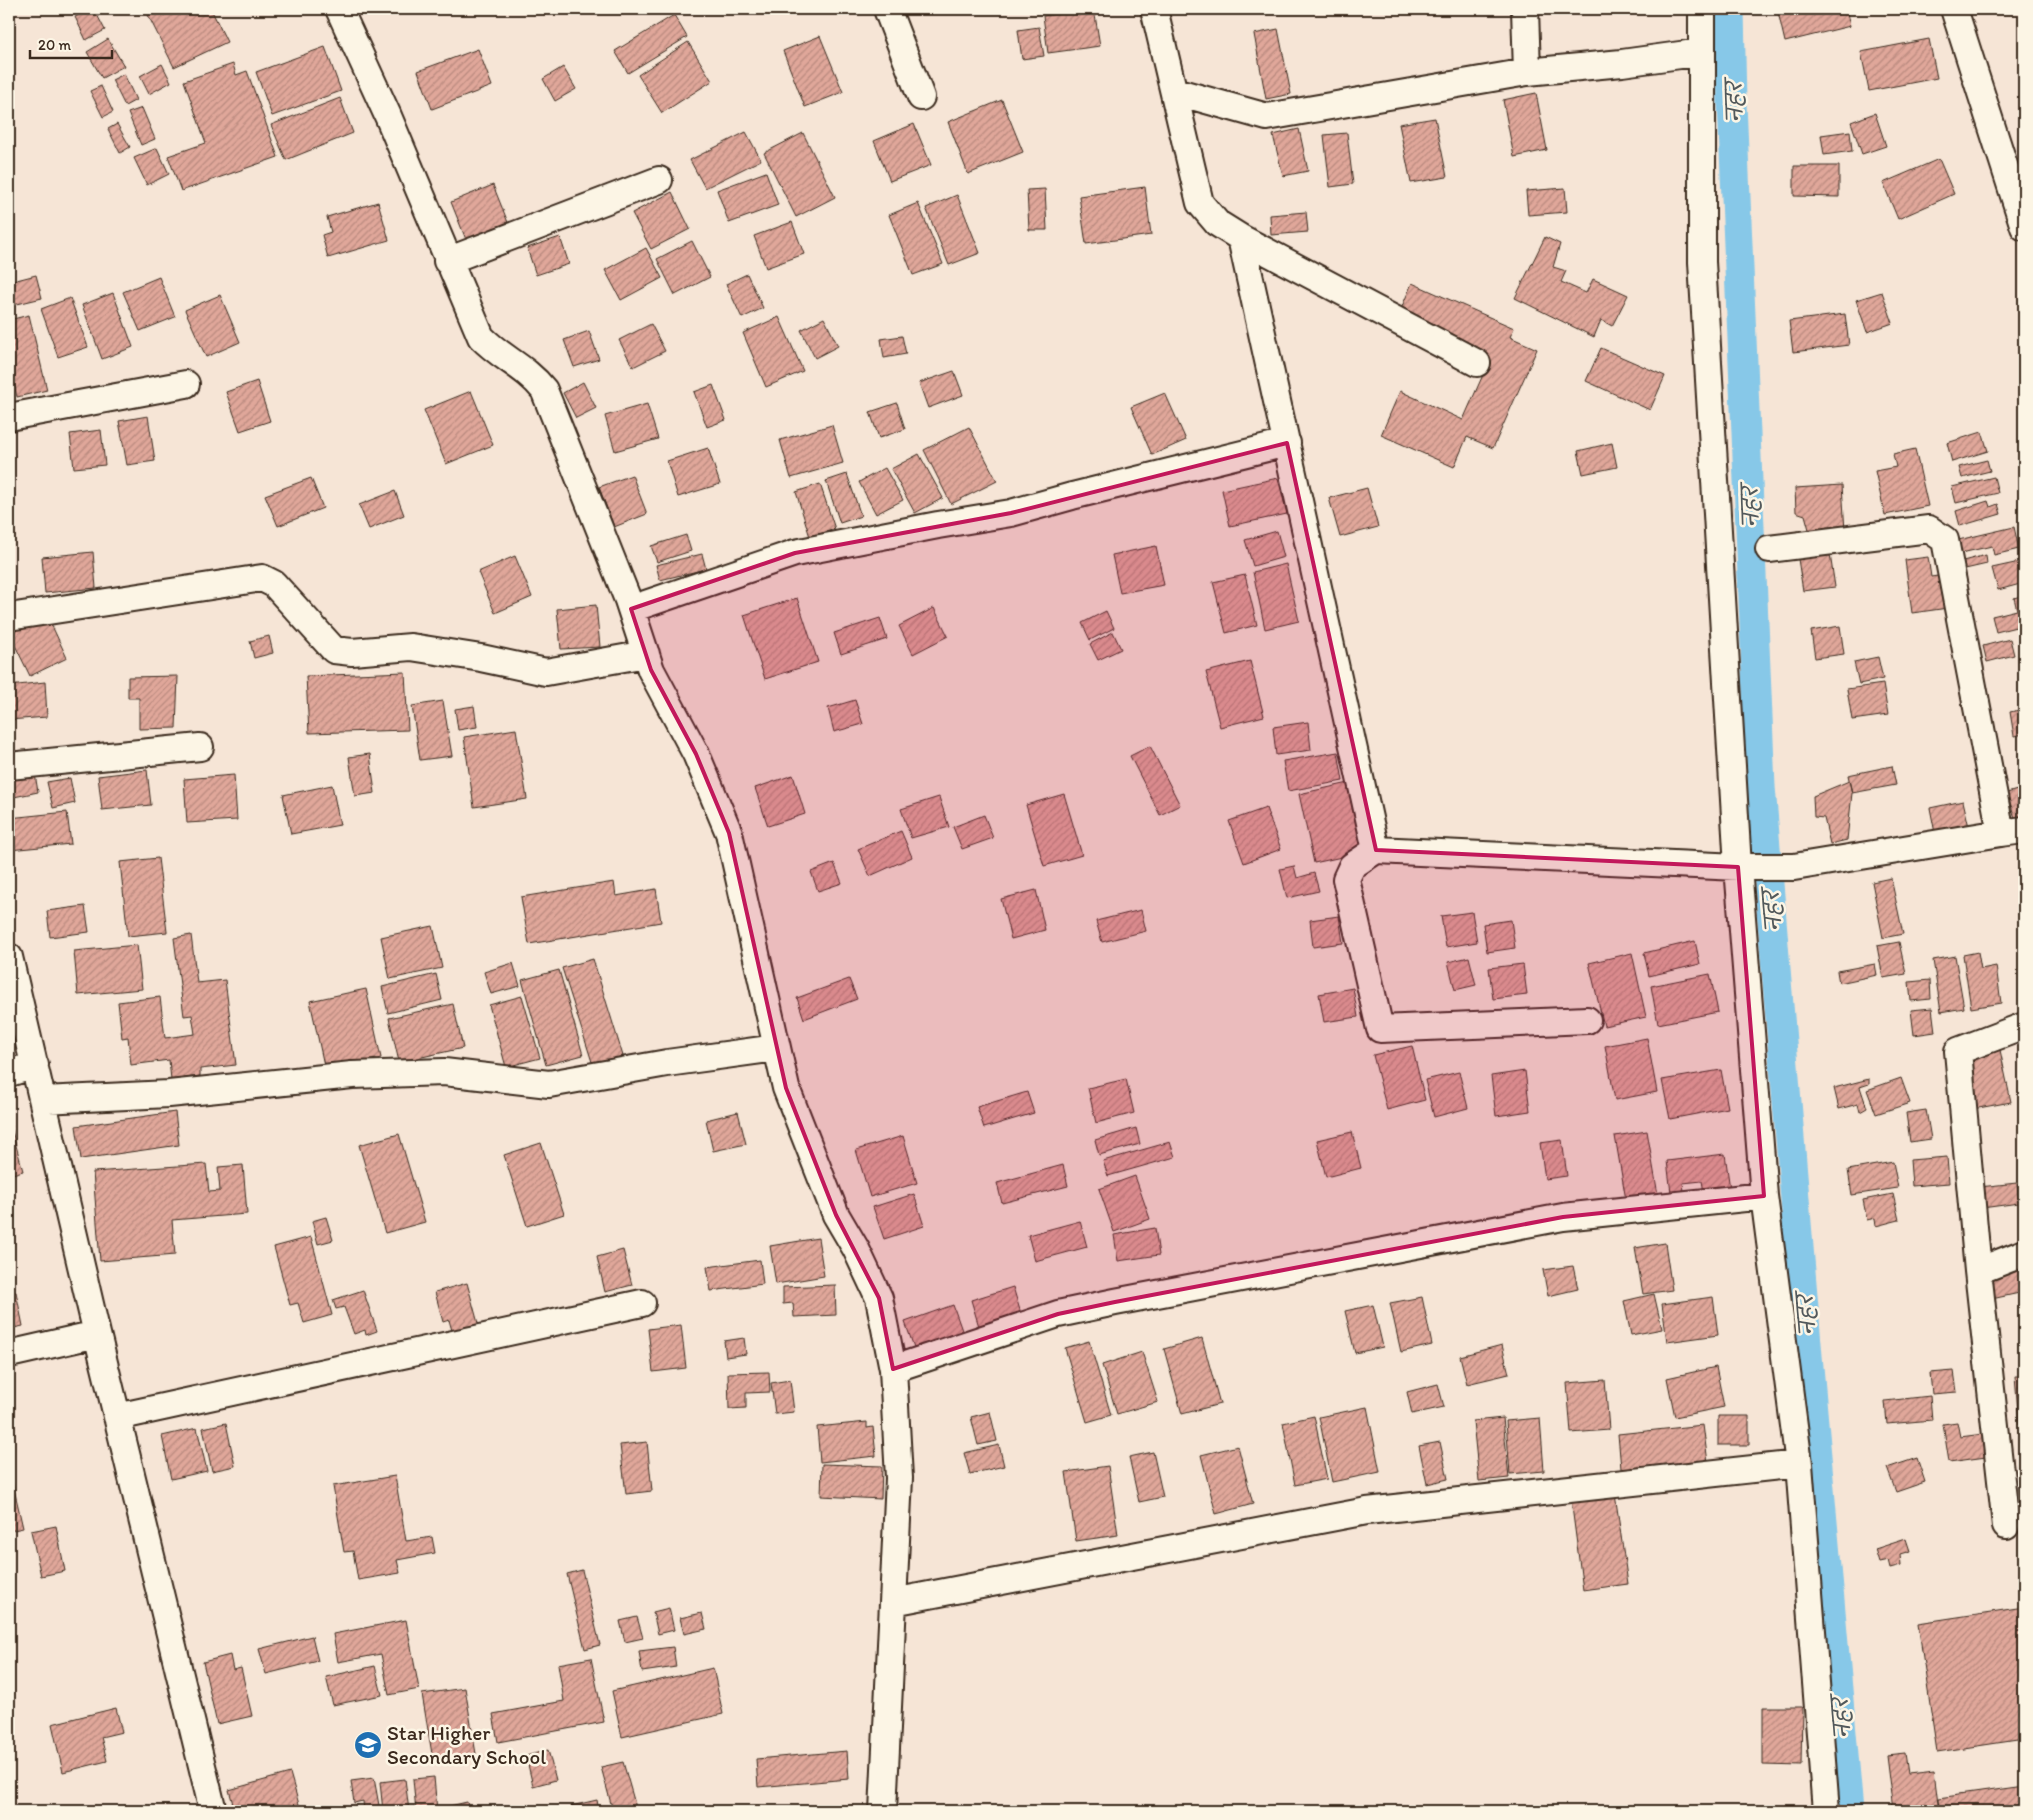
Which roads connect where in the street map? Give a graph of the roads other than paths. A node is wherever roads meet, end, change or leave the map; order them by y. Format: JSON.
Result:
{"nodes":[{"id":1,"x":340,"y":9,"type":"edge"},
{"id":2,"x":887,"y":9,"type":"edge"},
{"id":3,"x":1154,"y":9,"type":"edge"},
{"id":4,"x":1525,"y":9,"type":"edge"},
{"id":5,"x":1702,"y":9,"type":"edge"},
{"id":6,"x":1954,"y":9,"type":"edge"},
{"id":7,"x":1702,"y":52,"type":"junction"},
{"id":8,"x":1527,"y":72,"type":"junction"},
{"id":9,"x":1174,"y":91,"type":"junction"},
{"id":10,"x":921,"y":97,"type":"dead end"},
{"id":11,"x":659,"y":180,"type":"dead end"},
{"id":12,"x":2024,"y":227,"type":"edge"},
{"id":13,"x":1242,"y":238,"type":"junction"},
{"id":14,"x":447,"y":261,"type":"junction"},
{"id":15,"x":1476,"y":363,"type":"dead end"},
{"id":16,"x":186,"y":384,"type":"dead end"},
{"id":17,"x":9,"y":418,"type":"edge"},
{"id":18,"x":1287,"y":443,"type":"junction"},
{"id":19,"x":1769,"y":549,"type":"dead end"},
{"id":20,"x":630,"y":609,"type":"junction"},
{"id":21,"x":9,"y":617,"type":"edge"},
{"id":22,"x":646,"y":654,"type":"junction"},
{"id":23,"x":200,"y":747,"type":"dead end"},
{"id":24,"x":9,"y":766,"type":"edge"},
{"id":25,"x":2013,"y":832,"type":"edge"},
{"id":26,"x":1376,"y":850,"type":"junction"},
{"id":27,"x":1738,"y":867,"type":"junction"},
{"id":28,"x":9,"y":957,"type":"edge"},
{"id":29,"x":1588,"y":1020,"type":"dead end"},
{"id":30,"x":2024,"y":1026,"type":"edge"},
{"id":31,"x":776,"y":1048,"type":"junction"},
{"id":32,"x":35,"y":1065,"type":"junction"},
{"id":33,"x":9,"y":1073,"type":"edge"},
{"id":34,"x":43,"y":1100,"type":"junction"},
{"id":35,"x":1764,"y":1196,"type":"junction"},
{"id":36,"x":2024,"y":1253,"type":"edge"},
{"id":37,"x":1978,"y":1271,"type":"junction"},
{"id":38,"x":642,"y":1303,"type":"dead end"},
{"id":39,"x":97,"y":1334,"type":"junction"},
{"id":40,"x":9,"y":1354,"type":"edge"},
{"id":41,"x":893,"y":1369,"type":"junction"},
{"id":42,"x":117,"y":1417,"type":"junction"},
{"id":43,"x":1798,"y":1464,"type":"junction"},
{"id":44,"x":2006,"y":1526,"type":"dead end"},
{"id":45,"x":893,"y":1602,"type":"junction"},
{"id":46,"x":213,"y":1811,"type":"edge"},
{"id":47,"x":883,"y":1811,"type":"edge"},
{"id":48,"x":1826,"y":1811,"type":"edge"}],
"edges":[{"from":1,"to":14,"type":"street"},
{"from":2,"to":10,"type":"street"},
{"from":3,"to":9,"type":"street"},
{"from":4,"to":8,"type":"street"},
{"from":5,"to":7,"type":"street"},
{"from":6,"to":12,"type":"street"},
{"from":7,"to":8,"type":"street"},
{"from":7,"to":27,"type":"street"},
{"from":8,"to":9,"type":"street"},
{"from":9,"to":13,"type":"street"},
{"from":11,"to":14,"type":"street"},
{"from":13,"to":15,"type":"street"},
{"from":13,"to":18,"type":"street"},
{"from":14,"to":20,"type":"street"},
{"from":16,"to":17,"type":"street"},
{"from":18,"to":20,"type":"street"},
{"from":18,"to":26,"type":"street"},
{"from":19,"to":25,"type":"street"},
{"from":20,"to":22,"type":"street"},
{"from":21,"to":22,"type":"street"},
{"from":22,"to":31,"type":"street"},
{"from":23,"to":24,"type":"street"},
{"from":25,"to":27,"type":"street"},
{"from":26,"to":27,"type":"street"},
{"from":26,"to":29,"type":"street"},
{"from":27,"to":35,"type":"street"},
{"from":28,"to":32,"type":"street"},
{"from":30,"to":37,"type":"street"},
{"from":31,"to":34,"type":"street"},
{"from":31,"to":41,"type":"street"},
{"from":32,"to":33,"type":"street"},
{"from":32,"to":34,"type":"street"},
{"from":34,"to":39,"type":"street"},
{"from":35,"to":41,"type":"street"},
{"from":35,"to":43,"type":"street"},
{"from":36,"to":37,"type":"street"},
{"from":37,"to":44,"type":"street"},
{"from":38,"to":42,"type":"street"},
{"from":39,"to":40,"type":"street"},
{"from":39,"to":42,"type":"street"},
{"from":41,"to":45,"type":"street"},
{"from":42,"to":46,"type":"street"},
{"from":43,"to":45,"type":"street"},
{"from":43,"to":48,"type":"street"},
{"from":45,"to":47,"type":"street"}]}
